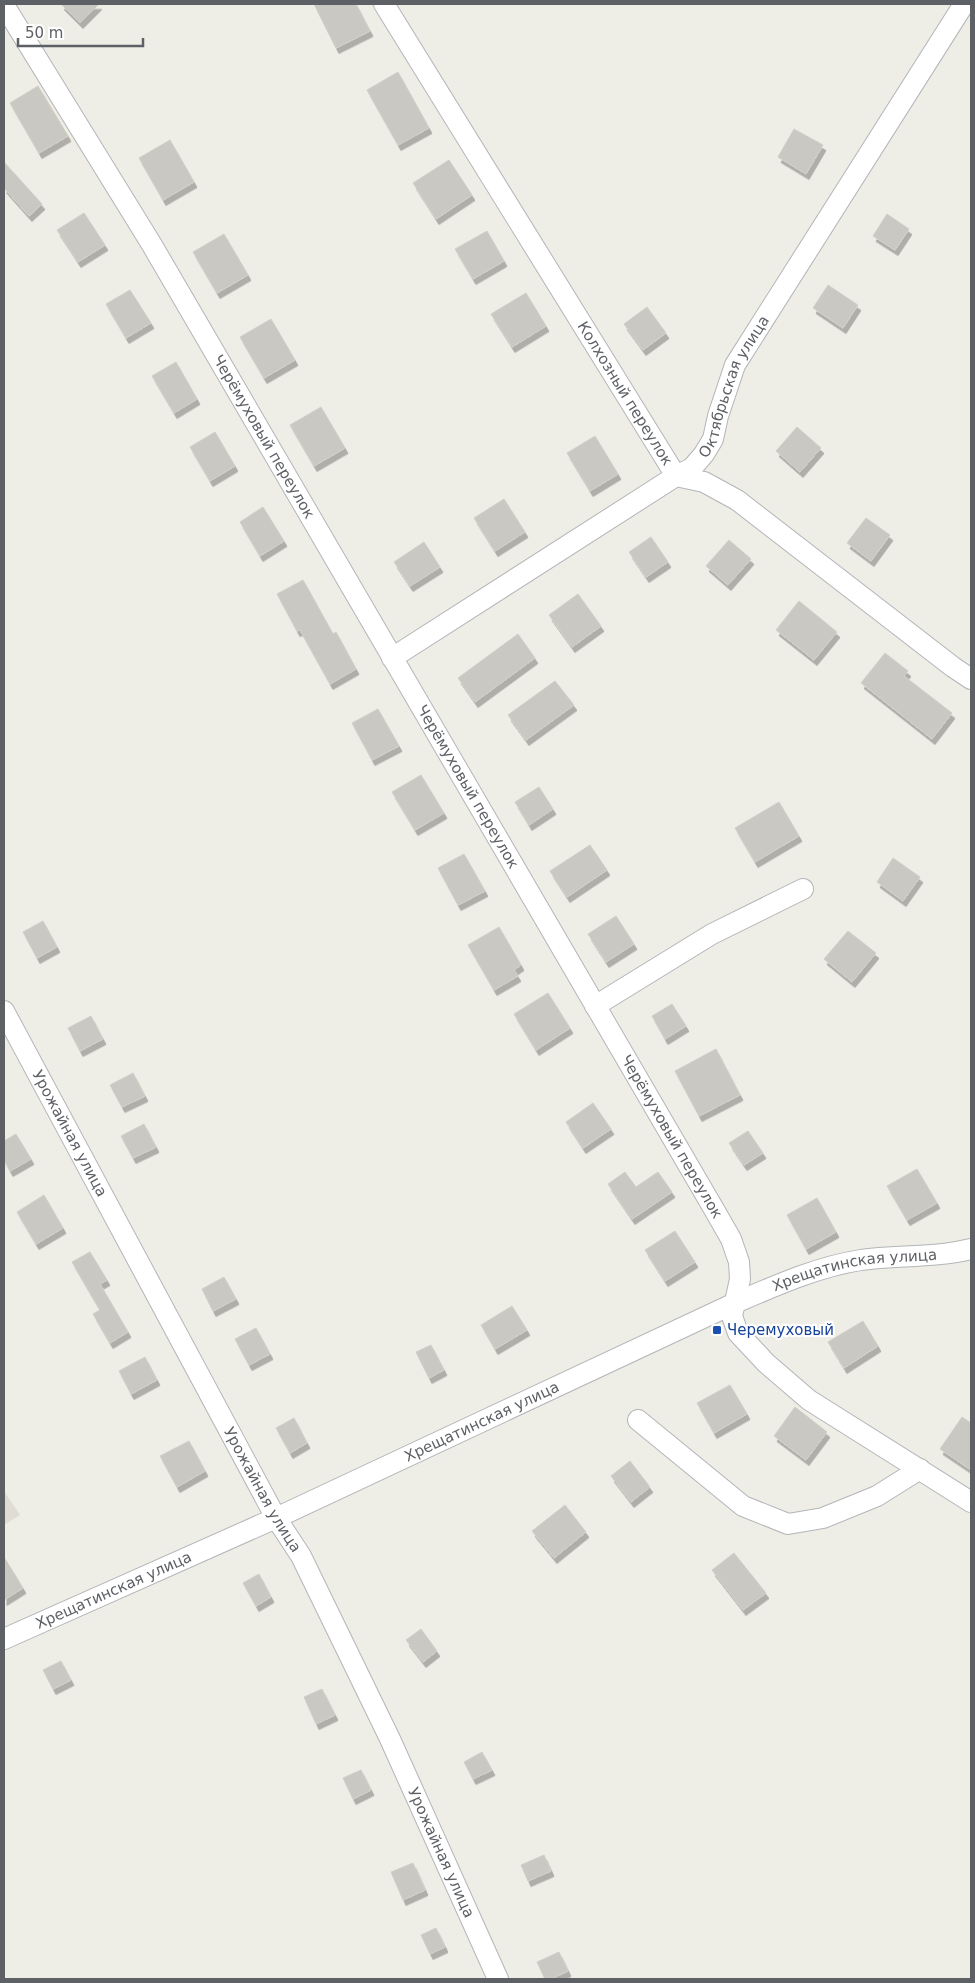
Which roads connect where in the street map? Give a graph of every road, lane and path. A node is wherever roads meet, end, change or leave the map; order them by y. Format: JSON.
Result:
{"nodes":[{"id":1,"x":384,"y":4,"type":"edge"},
{"id":2,"x":964,"y":4,"type":"edge"},
{"id":3,"x":4,"y":5,"type":"edge"},
{"id":4,"x":676,"y":476,"type":"junction"},
{"id":5,"x":392,"y":658,"type":"junction"},
{"id":6,"x":971,"y":679,"type":"edge"},
{"id":7,"x":803,"y":889,"type":"dead end"},
{"id":8,"x":595,"y":1006,"type":"junction"},
{"id":9,"x":4,"y":1012,"type":"edge"},
{"id":10,"x":971,"y":1249,"type":"edge"},
{"id":11,"x":735,"y":1303,"type":"junction"},
{"id":12,"x":638,"y":1420,"type":"dead end"},
{"id":13,"x":920,"y":1469,"type":"junction"},
{"id":14,"x":971,"y":1502,"type":"edge"},
{"id":15,"x":276,"y":1518,"type":"junction"},
{"id":16,"x":4,"y":1639,"type":"edge"},
{"id":17,"x":498,"y":1979,"type":"edge"}],
"edges":[{"from":1,"to":4,"type":"street","name":"Колхозный переулок"},
{"from":2,"to":4,"type":"street","name":"Октябрьская улица"},
{"from":3,"to":5,"type":"street","name":"Черёмуховый переулок"},
{"from":4,"to":5,"type":"street","name":"Октябрьская улица"},
{"from":4,"to":6,"type":"street","name":"Колхозный переулок"},
{"from":5,"to":8,"type":"street","name":"Черёмуховый переулок"},
{"from":7,"to":8,"type":"street"},
{"from":8,"to":11,"type":"street","name":"Черёмуховый переулок"},
{"from":9,"to":15,"type":"street","name":"Урожайная улица"},
{"from":10,"to":11,"type":"street","name":"Хрещатинская улица"},
{"from":11,"to":13,"type":"street","name":"Черёмуховый переулок"},
{"from":11,"to":15,"type":"street","name":"Хрещатинская улица"},
{"from":12,"to":13,"type":"street"},
{"from":13,"to":14,"type":"street","name":"Черёмуховый переулок"},
{"from":15,"to":16,"type":"street","name":"Хрещатинская улица"},
{"from":15,"to":17,"type":"street","name":"Урожайная улица"}]}
